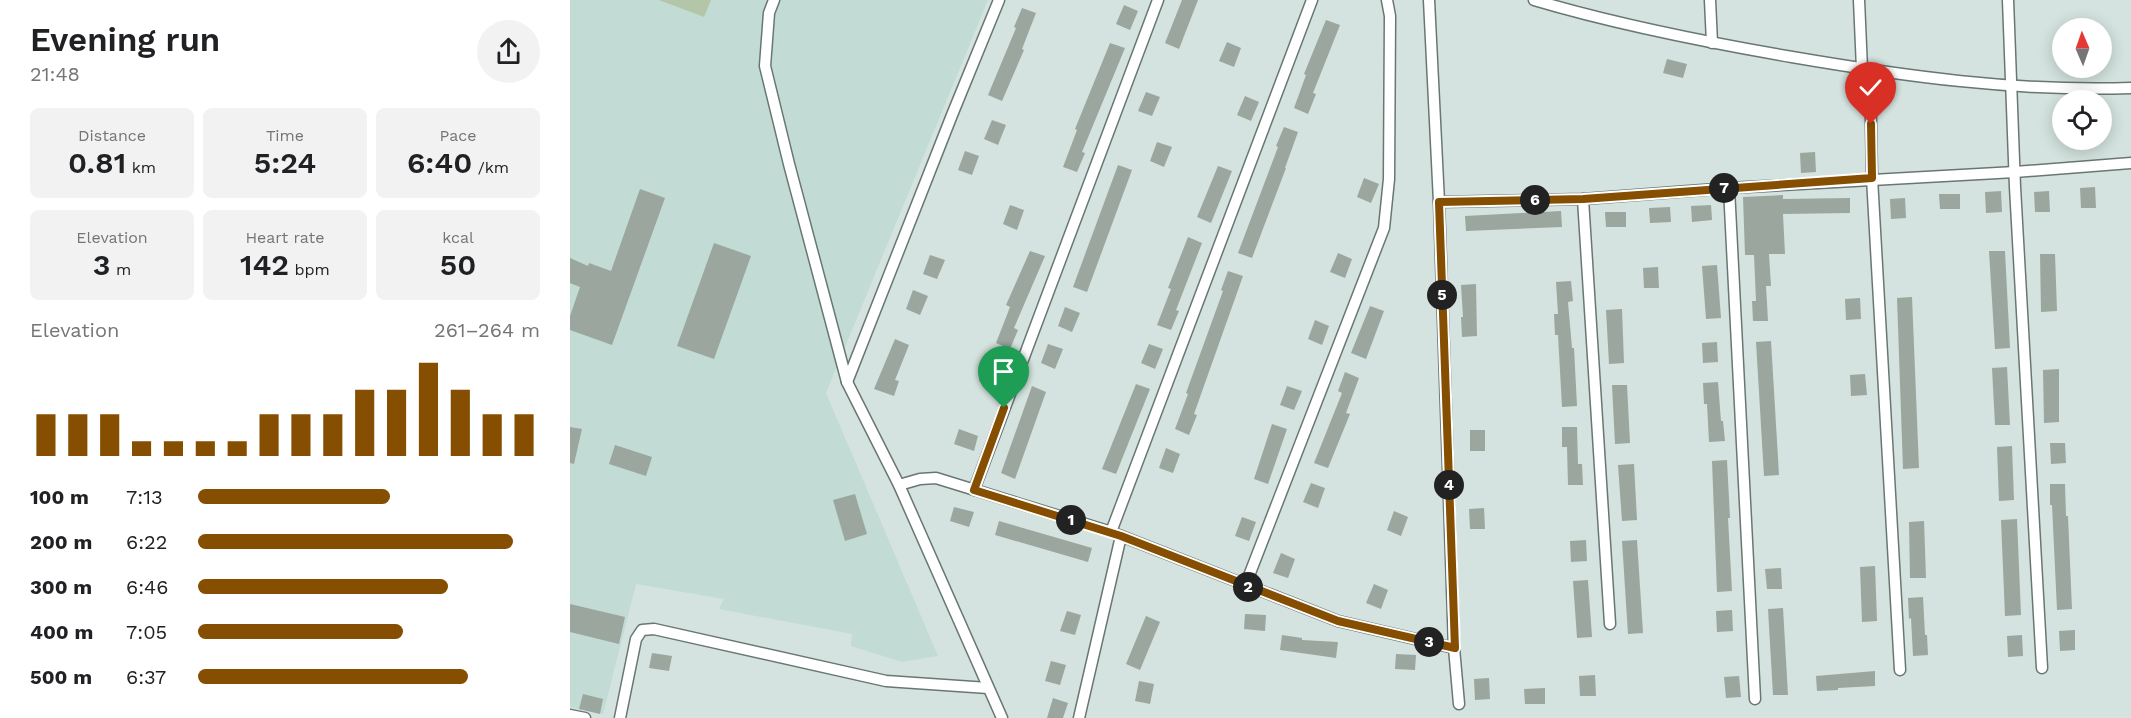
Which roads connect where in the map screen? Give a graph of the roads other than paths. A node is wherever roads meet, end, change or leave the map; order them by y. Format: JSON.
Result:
{"nodes":[{"id":1,"x":774,"y":0,"type":"edge"},
{"id":2,"x":999,"y":0,"type":"edge"},
{"id":3,"x":1158,"y":0,"type":"edge"},
{"id":4,"x":1312,"y":0,"type":"edge"},
{"id":5,"x":1388,"y":0,"type":"edge"},
{"id":6,"x":1429,"y":0,"type":"edge"},
{"id":7,"x":1534,"y":0,"type":"edge"},
{"id":8,"x":1710,"y":0,"type":"edge"},
{"id":9,"x":1859,"y":0,"type":"edge"},
{"id":10,"x":2008,"y":0,"type":"edge"},
{"id":11,"x":1569,"y":5,"type":"edge"},
{"id":12,"x":1712,"y":43,"type":"junction"},
{"id":13,"x":1866,"y":70,"type":"junction"},
{"id":14,"x":2012,"y":86,"type":"junction"},
{"id":15,"x":2131,"y":88,"type":"edge"},
{"id":16,"x":2131,"y":163,"type":"edge"},
{"id":17,"x":2015,"y":172,"type":"junction"},
{"id":18,"x":1872,"y":178,"type":"junction"},
{"id":19,"x":1729,"y":188,"type":"junction"},
{"id":20,"x":1583,"y":199,"type":"junction"},
{"id":21,"x":1439,"y":202,"type":"junction"},
{"id":22,"x":847,"y":382,"type":"junction"},
{"id":23,"x":899,"y":485,"type":"junction"},
{"id":24,"x":974,"y":490,"type":"junction"},
{"id":25,"x":1116,"y":534,"type":"junction"},
{"id":26,"x":1245,"y":586,"type":"junction"},
{"id":27,"x":1610,"y":624,"type":"dead end"},
{"id":28,"x":1455,"y":648,"type":"junction"},
{"id":29,"x":2042,"y":668,"type":"dead end"},
{"id":30,"x":1900,"y":670,"type":"dead end"},
{"id":31,"x":988,"y":688,"type":"junction"},
{"id":32,"x":1755,"y":699,"type":"dead end"},
{"id":33,"x":1459,"y":704,"type":"dead end"},
{"id":34,"x":570,"y":715,"type":"edge"},
{"id":35,"x":585,"y":718,"type":"edge"},
{"id":36,"x":620,"y":718,"type":"edge"},
{"id":37,"x":1002,"y":718,"type":"edge"},
{"id":38,"x":1079,"y":718,"type":"edge"}],
"edges":[{"from":1,"to":22,"type":"street"},
{"from":2,"to":22,"type":"street"},
{"from":3,"to":24,"type":"street"},
{"from":4,"to":25,"type":"street"},
{"from":5,"to":26,"type":"street"},
{"from":6,"to":21,"type":"street"},
{"from":7,"to":11,"type":"street"},
{"from":8,"to":12,"type":"street"},
{"from":9,"to":13,"type":"street"},
{"from":10,"to":14,"type":"street"},
{"from":11,"to":12,"type":"street"},
{"from":12,"to":13,"type":"street"},
{"from":13,"to":14,"type":"street"},
{"from":13,"to":18,"type":"street"},
{"from":14,"to":15,"type":"street"},
{"from":14,"to":17,"type":"street"},
{"from":16,"to":17,"type":"street"},
{"from":17,"to":18,"type":"street"},
{"from":17,"to":29,"type":"street"},
{"from":18,"to":19,"type":"street"},
{"from":18,"to":30,"type":"street"},
{"from":19,"to":20,"type":"street"},
{"from":19,"to":32,"type":"street"},
{"from":20,"to":21,"type":"street"},
{"from":20,"to":27,"type":"street"},
{"from":21,"to":28,"type":"street"},
{"from":22,"to":23,"type":"street"},
{"from":23,"to":24,"type":"street"},
{"from":23,"to":31,"type":"street"},
{"from":24,"to":25,"type":"street"},
{"from":25,"to":26,"type":"street"},
{"from":25,"to":38,"type":"street"},
{"from":26,"to":28,"type":"street"},
{"from":28,"to":33,"type":"street"},
{"from":31,"to":36,"type":"street"},
{"from":31,"to":37,"type":"street"},
{"from":34,"to":35,"type":"street"}]}
